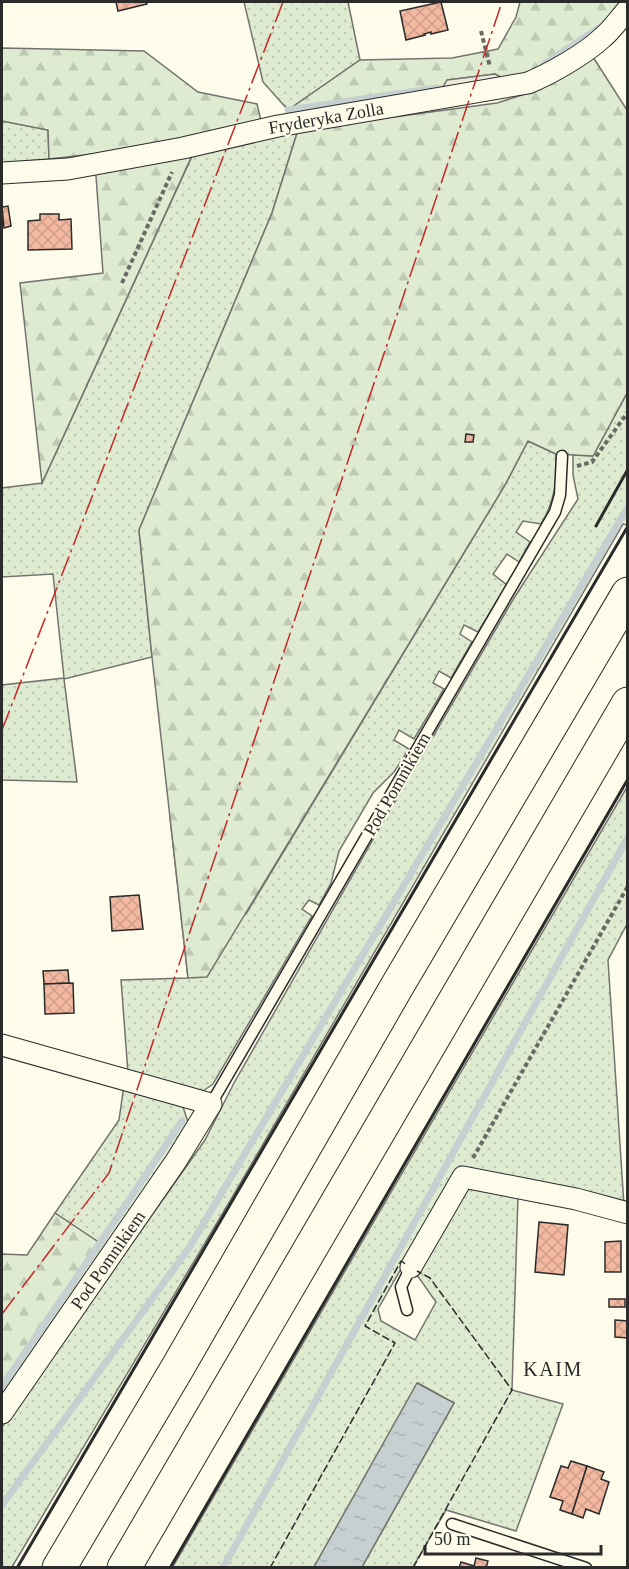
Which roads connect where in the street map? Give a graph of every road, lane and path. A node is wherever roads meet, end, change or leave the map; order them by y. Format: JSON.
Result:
{"nodes":[{"id":1,"x":627,"y":9,"type":"edge"},
{"id":2,"x":481,"y":30,"type":"dead end"},
{"id":3,"x":491,"y":69,"type":"dead end"},
{"id":4,"x":183,"y":148,"type":"junction"},
{"id":5,"x":2,"y":173,"type":"edge"},
{"id":6,"x":122,"y":283,"type":"dead end"},
{"id":7,"x":627,"y":412,"type":"edge"},
{"id":8,"x":562,"y":456,"type":"dead end"},
{"id":9,"x":562,"y":470,"type":"junction"},
{"id":10,"x":627,"y":594,"type":"edge"},
{"id":11,"x":627,"y":704,"type":"edge"},
{"id":12,"x":627,"y":886,"type":"edge"},
{"id":13,"x":2,"y":1045,"type":"edge"},
{"id":14,"x":211,"y":1104,"type":"junction"},
{"id":15,"x":463,"y":1177,"type":"junction"},
{"id":16,"x":627,"y":1213,"type":"edge"},
{"id":17,"x":411,"y":1267,"type":"joint"},
{"id":18,"x":407,"y":1310,"type":"dead end"},
{"id":19,"x":2,"y":1413,"type":"edge"},
{"id":20,"x":452,"y":1524,"type":"dead end"},
{"id":21,"x":59,"y":1568,"type":"edge"},
{"id":22,"x":124,"y":1568,"type":"edge"},
{"id":23,"x":586,"y":1568,"type":"edge"}],
"edges":[{"from":1,"to":4,"type":"street","name":"Fryderyka Zolla"},
{"from":2,"to":3,"type":"path"},
{"from":4,"to":5,"type":"street","name":"Fryderyka Zolla"},
{"from":4,"to":6,"type":"path"},
{"from":7,"to":9,"type":"path"},
{"from":8,"to":9,"type":"lane","name":"Pod Pomnikiem"},
{"from":9,"to":14,"type":"lane","name":"Pod Pomnikiem"},
{"from":10,"to":21,"type":"highway"},
{"from":11,"to":22,"type":"highway"},
{"from":12,"to":15,"type":"path"},
{"from":13,"to":14,"type":"street"},
{"from":14,"to":19,"type":"street","name":"Pod Pomnikiem"},
{"from":15,"to":16,"type":"street"},
{"from":15,"to":17,"type":"street"},
{"from":17,"to":18,"type":"lane"},
{"from":20,"to":23,"type":"lane"}]}
